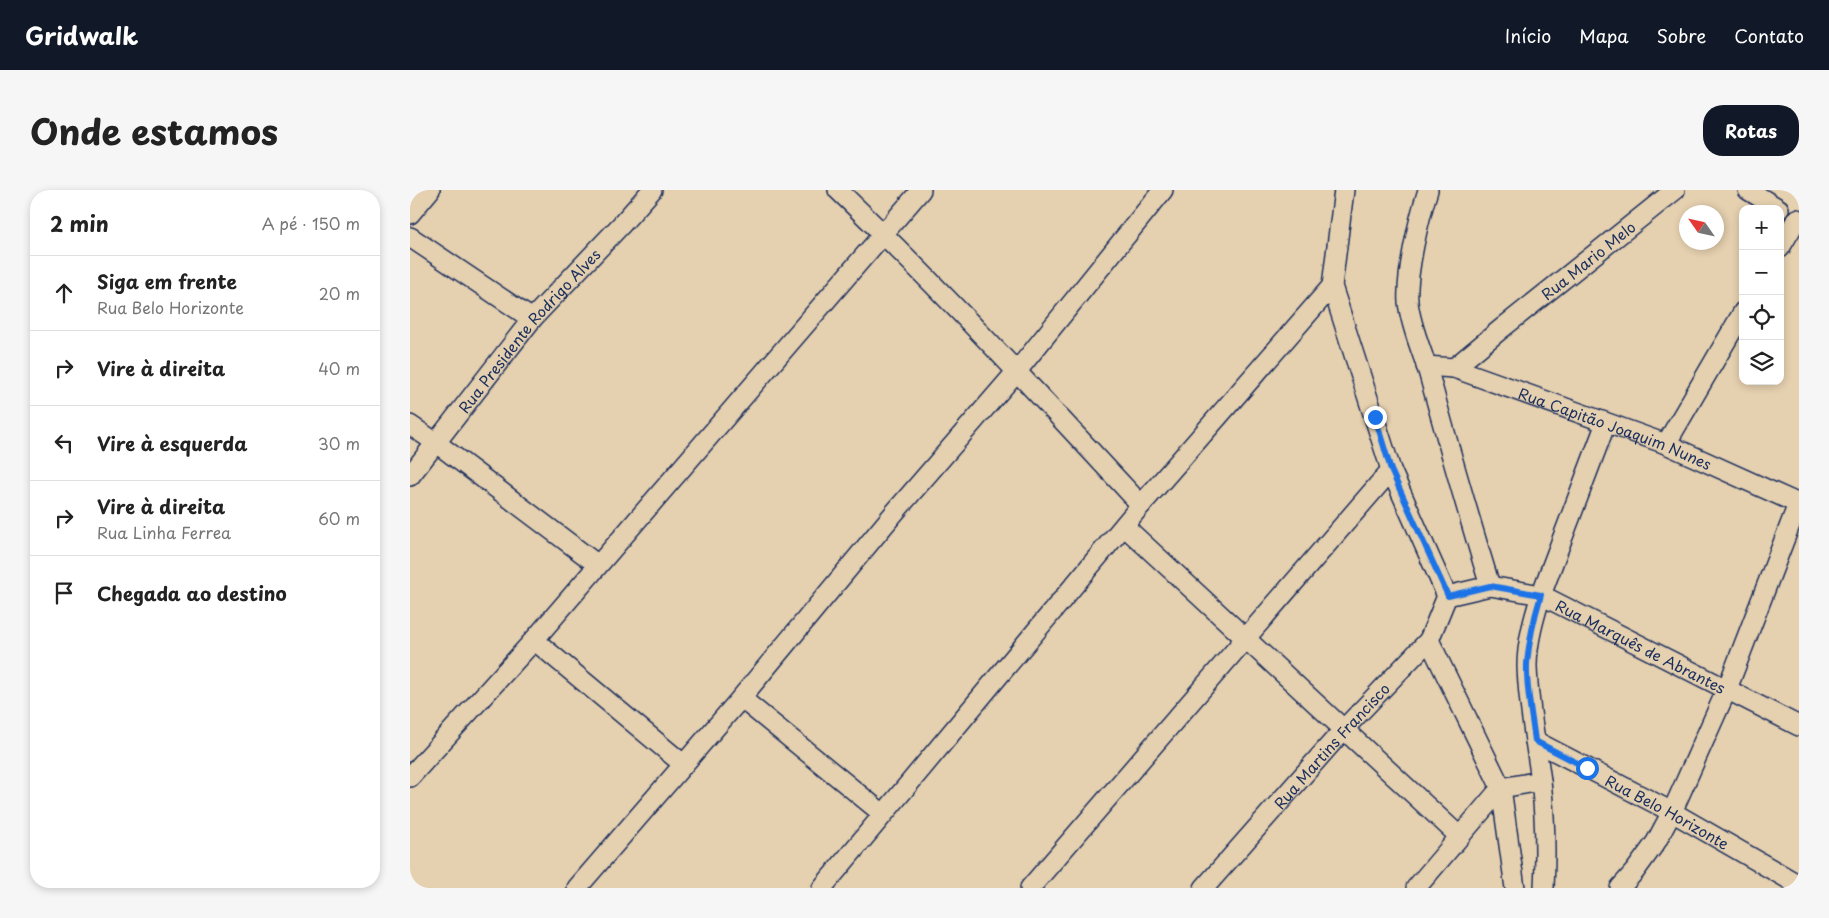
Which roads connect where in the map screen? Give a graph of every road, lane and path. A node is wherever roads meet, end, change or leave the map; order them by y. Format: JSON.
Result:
{"nodes":[{"id":1,"x":430,"y":190,"type":"edge"},
{"id":2,"x":652,"y":190,"type":"edge"},
{"id":3,"x":838,"y":190,"type":"edge"},
{"id":4,"x":921,"y":190,"type":"edge"},
{"id":5,"x":1163,"y":190,"type":"edge"},
{"id":6,"x":1344,"y":190,"type":"edge"},
{"id":7,"x":1428,"y":190,"type":"edge"},
{"id":8,"x":1675,"y":190,"type":"edge"},
{"id":9,"x":1748,"y":190,"type":"edge"},
{"id":10,"x":1773,"y":205,"type":"edge"},
{"id":11,"x":1784,"y":211,"type":"edge"},
{"id":12,"x":410,"y":214,"type":"edge"},
{"id":13,"x":1798,"y":220,"type":"edge"},
{"id":14,"x":883,"y":234,"type":"junction"},
{"id":15,"x":410,"y":238,"type":"edge"},
{"id":16,"x":1784,"y":242,"type":"edge"},
{"id":17,"x":1332,"y":286,"type":"junction"},
{"id":18,"x":532,"y":319,"type":"junction"},
{"id":19,"x":1739,"y":319,"type":"edge"},
{"id":20,"x":1426,"y":366,"type":"junction"},
{"id":21,"x":1454,"y":368,"type":"junction"},
{"id":22,"x":1017,"y":371,"type":"junction"},
{"id":23,"x":1606,"y":423,"type":"junction"},
{"id":24,"x":410,"y":425,"type":"edge"},
{"id":25,"x":435,"y":442,"type":"junction"},
{"id":26,"x":1666,"y":444,"type":"junction"},
{"id":27,"x":1391,"y":470,"type":"junction"},
{"id":28,"x":410,"y":476,"type":"edge"},
{"id":29,"x":1799,"y":504,"type":"edge"},
{"id":30,"x":1141,"y":505,"type":"junction"},
{"id":31,"x":1124,"y":526,"type":"junction"},
{"id":32,"x":598,"y":565,"type":"junction"},
{"id":33,"x":1490,"y":586,"type":"junction"},
{"id":34,"x":1541,"y":595,"type":"junction"},
{"id":35,"x":1448,"y":596,"type":"junction"},
{"id":36,"x":534,"y":640,"type":"junction"},
{"id":37,"x":1246,"y":640,"type":"junction"},
{"id":38,"x":1429,"y":640,"type":"junction"},
{"id":39,"x":1727,"y":690,"type":"junction"},
{"id":40,"x":741,"y":698,"type":"junction"},
{"id":41,"x":1799,"y":726,"type":"edge"},
{"id":42,"x":1343,"y":730,"type":"junction"},
{"id":43,"x":1535,"y":741,"type":"junction"},
{"id":44,"x":683,"y":764,"type":"junction"},
{"id":45,"x":410,"y":777,"type":"edge"},
{"id":46,"x":1540,"y":781,"type":"junction"},
{"id":47,"x":1501,"y":788,"type":"junction"},
{"id":48,"x":1672,"y":812,"type":"junction"},
{"id":49,"x":883,"y":814,"type":"junction"},
{"id":50,"x":1459,"y":836,"type":"junction"},
{"id":51,"x":1799,"y":885,"type":"edge"},
{"id":52,"x":577,"y":888,"type":"edge"},
{"id":53,"x":823,"y":888,"type":"edge"},
{"id":54,"x":1030,"y":888,"type":"edge"},
{"id":55,"x":1204,"y":888,"type":"edge"},
{"id":56,"x":1416,"y":888,"type":"edge"},
{"id":57,"x":1515,"y":888,"type":"edge"},
{"id":58,"x":1544,"y":888,"type":"edge"},
{"id":59,"x":1620,"y":888,"type":"edge"}],
"edges":[{"from":1,"to":12,"type":"street"},
{"from":2,"to":18,"type":"street","name":"Rua Presidente Rodrigo Alves"},
{"from":3,"to":14,"type":"street"},
{"from":4,"to":14,"type":"street"},
{"from":5,"to":22,"type":"street"},
{"from":6,"to":17,"type":"street"},
{"from":7,"to":20,"type":"street"},
{"from":8,"to":21,"type":"street","name":"Rua Mario Melo"},
{"from":9,"to":10,"type":"street"},
{"from":11,"to":13,"type":"street"},
{"from":13,"to":16,"type":"street"},
{"from":14,"to":22,"type":"street"},
{"from":14,"to":32,"type":"street"},
{"from":15,"to":18,"type":"street"},
{"from":17,"to":27,"type":"street"},
{"from":17,"to":30,"type":"street"},
{"from":18,"to":25,"type":"street","name":"Rua Presidente Rodrigo Alves"},
{"from":19,"to":26,"type":"street"},
{"from":20,"to":21,"type":"street","name":"Rua Capitão Joaquim Nunes"},
{"from":20,"to":33,"type":"street"},
{"from":21,"to":23,"type":"street","name":"Rua Capitão Joaquim Nunes"},
{"from":22,"to":30,"type":"street"},
{"from":22,"to":40,"type":"street"},
{"from":23,"to":26,"type":"street","name":"Rua Capitão Joaquim Nunes"},
{"from":23,"to":34,"type":"street"},
{"from":24,"to":25,"type":"street"},
{"from":25,"to":28,"type":"street","name":"Rua Presidente Rodrigo Alves"},
{"from":25,"to":32,"type":"street"},
{"from":26,"to":29,"type":"street","name":"Rua Capitão Joaquim Nunes"},
{"from":27,"to":35,"type":"street"},
{"from":27,"to":37,"type":"street"},
{"from":29,"to":39,"type":"street"},
{"from":30,"to":31,"type":"street"},
{"from":31,"to":37,"type":"street"},
{"from":31,"to":49,"type":"street"},
{"from":32,"to":36,"type":"street"},
{"from":33,"to":34,"type":"street","name":"Rua Marquês de Abrantes"},
{"from":33,"to":35,"type":"street","name":"Rua Marquês de Abrantes"},
{"from":34,"to":39,"type":"street","name":"Rua Marquês de Abrantes"},
{"from":34,"to":43,"type":"street"},
{"from":35,"to":38,"type":"street","name":"Rua Martins Francisco"},
{"from":36,"to":44,"type":"street"},
{"from":36,"to":45,"type":"street"},
{"from":37,"to":42,"type":"street"},
{"from":37,"to":54,"type":"street"},
{"from":38,"to":42,"type":"street","name":"Rua Martins Francisco"},
{"from":38,"to":47,"type":"street"},
{"from":39,"to":41,"type":"street","name":"Rua Marquês de Abrantes"},
{"from":39,"to":48,"type":"street"},
{"from":40,"to":44,"type":"street"},
{"from":40,"to":49,"type":"street"},
{"from":42,"to":50,"type":"street"},
{"from":42,"to":55,"type":"street","name":"Rua Martins Francisco"},
{"from":43,"to":46,"type":"street"},
{"from":43,"to":48,"type":"street","name":"Rua Belo Horizonte"},
{"from":44,"to":52,"type":"street"},
{"from":46,"to":47,"type":"street"},
{"from":46,"to":58,"type":"street"},
{"from":47,"to":50,"type":"street"},
{"from":47,"to":57,"type":"street"},
{"from":48,"to":51,"type":"street","name":"Rua Belo Horizonte"},
{"from":48,"to":59,"type":"street"},
{"from":49,"to":53,"type":"street"},
{"from":50,"to":56,"type":"street"}]}
